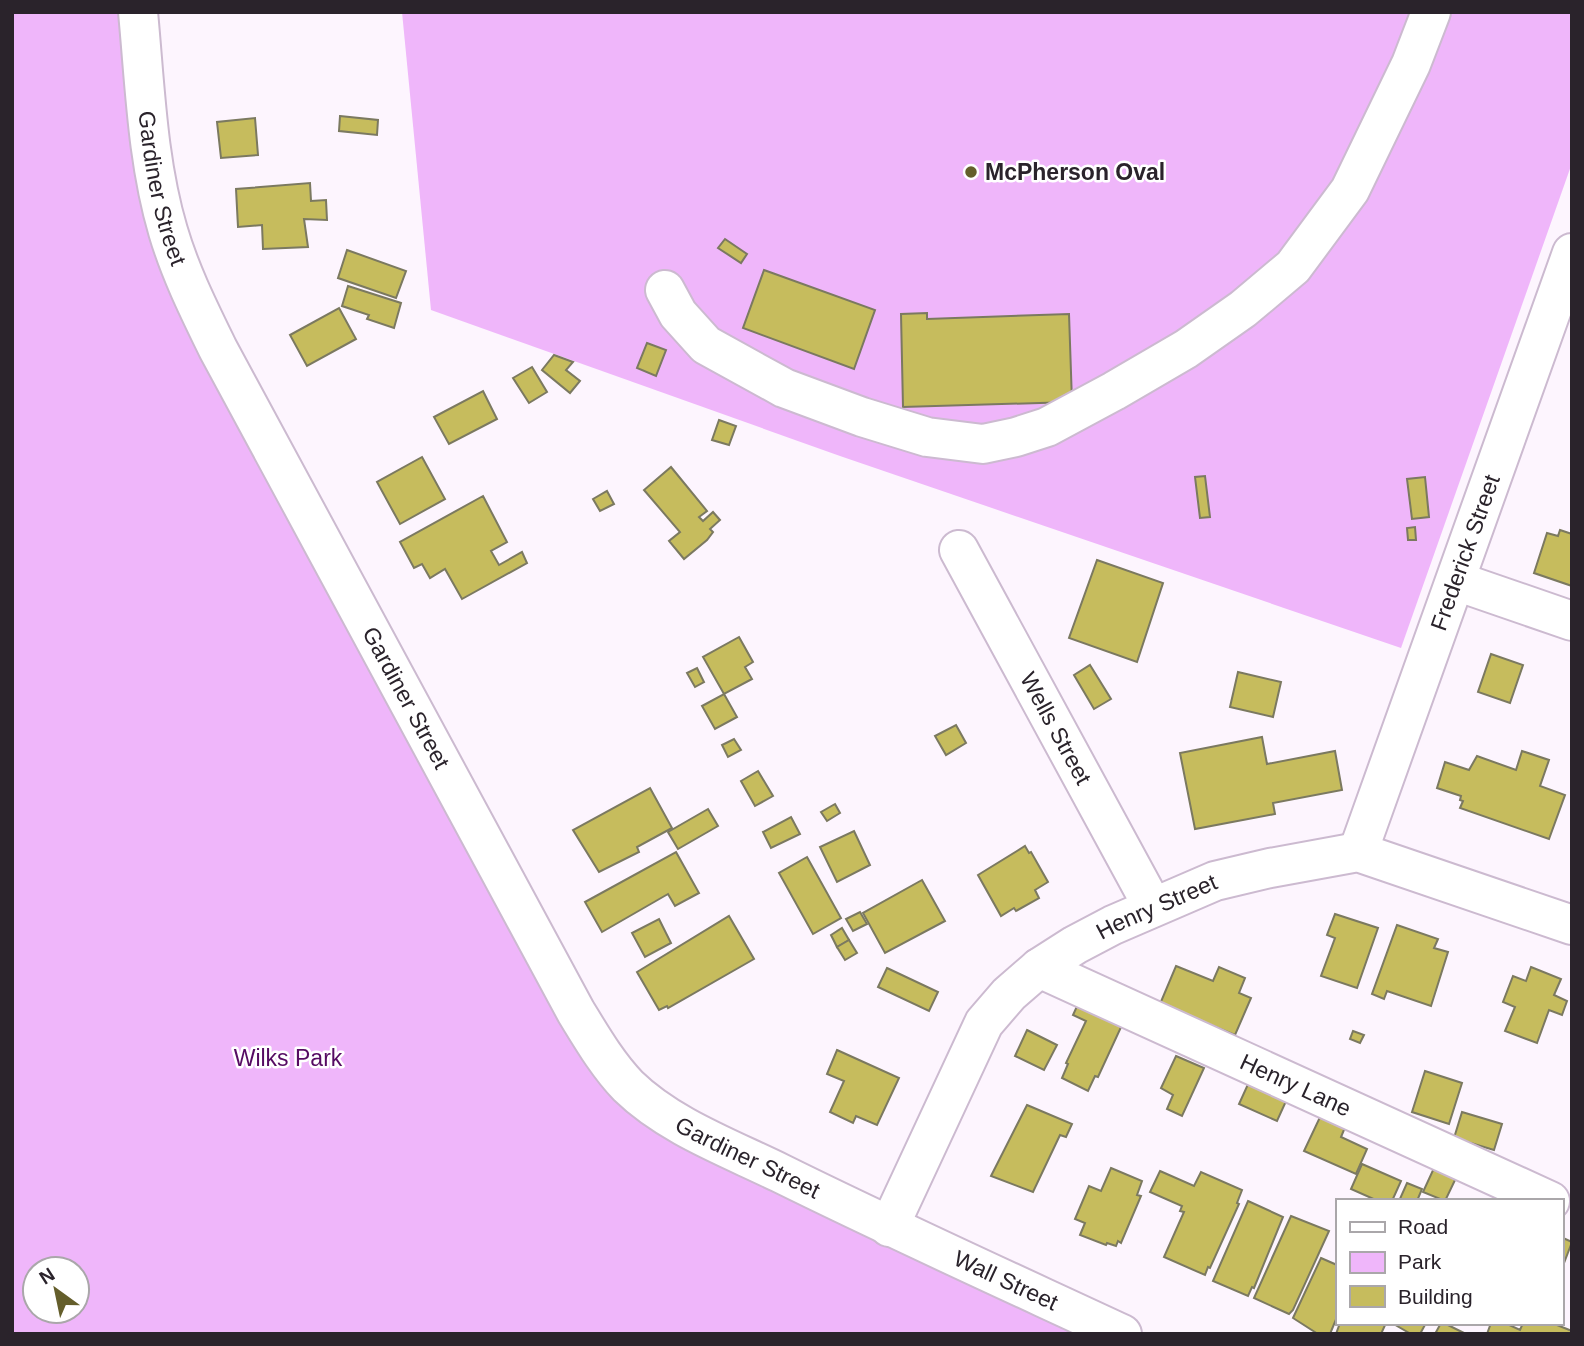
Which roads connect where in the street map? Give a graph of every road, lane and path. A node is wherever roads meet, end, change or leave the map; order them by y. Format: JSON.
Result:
{"nodes":[{"id":1,"x":138,"y":12,"type":"edge"},
{"id":2,"x":1431,"y":12,"type":"edge"},
{"id":3,"x":1572,"y":253,"type":"edge"},
{"id":4,"x":666,"y":290,"type":"dead end"},
{"id":5,"x":1559,"y":333,"type":"edge"},
{"id":6,"x":959,"y":550,"type":"dead end"},
{"id":7,"x":1456,"y":581,"type":"junction"},
{"id":8,"x":1572,"y":621,"type":"edge"},
{"id":9,"x":1358,"y":852,"type":"junction"},
{"id":10,"x":1153,"y":907,"type":"junction"},
{"id":11,"x":1572,"y":925,"type":"edge"},
{"id":12,"x":1039,"y":968,"type":"junction"},
{"id":13,"x":1546,"y":1199,"type":"edge"},
{"id":14,"x":889,"y":1227,"type":"junction"},
{"id":15,"x":1122,"y":1334,"type":"edge"}],
"edges":[{"from":1,"to":14,"type":"street","name":"Gardiner Street"},
{"from":2,"to":4,"type":"street"},
{"from":3,"to":5,"type":"street","name":"Frederick Street"},
{"from":5,"to":7,"type":"street","name":"Frederick Street"},
{"from":6,"to":10,"type":"street","name":"Wells Street"},
{"from":7,"to":8,"type":"street"},
{"from":7,"to":9,"type":"street","name":"Frederick Street"},
{"from":9,"to":10,"type":"street","name":"Henry Street"},
{"from":9,"to":11,"type":"street","name":"Henry Street"},
{"from":10,"to":12,"type":"street","name":"Henry Street"},
{"from":12,"to":13,"type":"street","name":"Henry Lane"},
{"from":12,"to":14,"type":"street","name":"Henry Street"},
{"from":14,"to":15,"type":"street","name":"Wall Street"}]}
